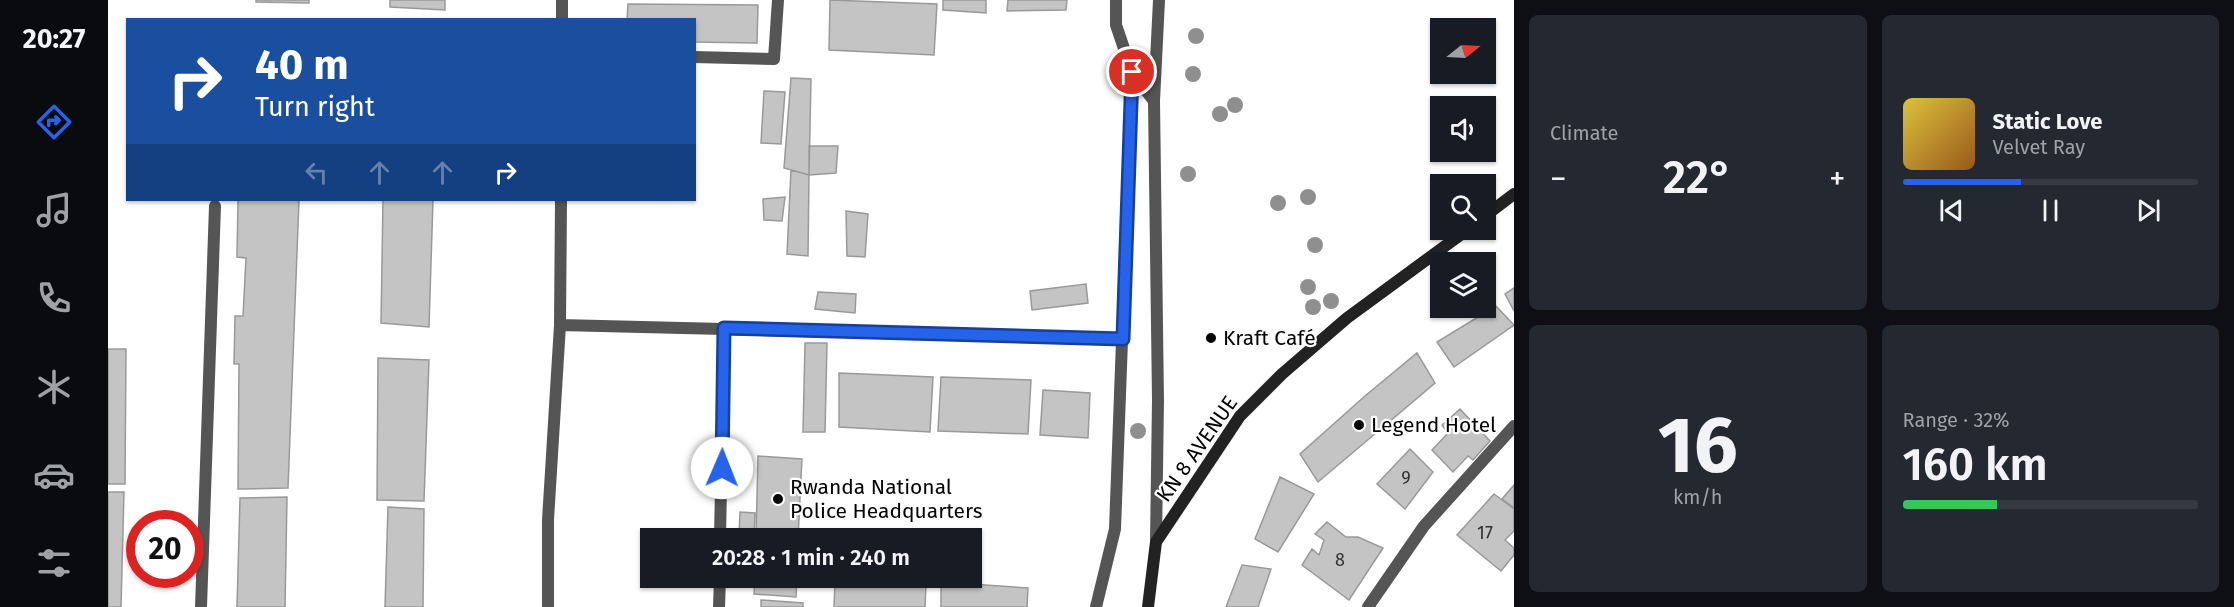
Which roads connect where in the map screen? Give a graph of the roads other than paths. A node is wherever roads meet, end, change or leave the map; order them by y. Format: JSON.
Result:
{"nodes":[{"id":1,"x":562,"y":0,"type":"edge"},
{"id":2,"x":777,"y":0,"type":"edge"},
{"id":3,"x":1116,"y":0,"type":"edge"},
{"id":4,"x":1159,"y":0,"type":"edge"},
{"id":5,"x":562,"y":18,"type":"edge"},
{"id":6,"x":696,"y":57,"type":"edge"},
{"id":7,"x":1132,"y":72,"type":"junction"},
{"id":8,"x":1154,"y":100,"type":"junction"},
{"id":9,"x":1514,"y":194,"type":"edge"},
{"id":10,"x":561,"y":201,"type":"edge"},
{"id":11,"x":215,"y":206,"type":"dead end"},
{"id":12,"x":1496,"y":208,"type":"edge"},
{"id":13,"x":1453,"y":240,"type":"edge"},
{"id":14,"x":560,"y":325,"type":"junction"},
{"id":15,"x":724,"y":328,"type":"junction"},
{"id":16,"x":1123,"y":339,"type":"junction"},
{"id":17,"x":1514,"y":426,"type":"edge"},
{"id":18,"x":720,"y":528,"type":"edge"},
{"id":19,"x":1156,"y":542,"type":"junction"},
{"id":20,"x":720,"y":588,"type":"edge"},
{"id":21,"x":201,"y":607,"type":"edge"},
{"id":22,"x":548,"y":607,"type":"edge"},
{"id":23,"x":719,"y":607,"type":"edge"},
{"id":24,"x":1096,"y":607,"type":"edge"},
{"id":25,"x":1148,"y":607,"type":"edge"},
{"id":26,"x":1368,"y":607,"type":"edge"}],
"edges":[{"from":1,"to":5,"type":"street"},
{"from":2,"to":6,"type":"street"},
{"from":3,"to":7,"type":"street"},
{"from":4,"to":8,"type":"street"},
{"from":7,"to":8,"type":"street"},
{"from":7,"to":16,"type":"street"},
{"from":8,"to":19,"type":"street"},
{"from":9,"to":12,"type":"main road"},
{"from":10,"to":14,"type":"street"},
{"from":11,"to":21,"type":"street"},
{"from":13,"to":19,"type":"main road","name":"KN 8 AVENUE"},
{"from":14,"to":15,"type":"street"},
{"from":14,"to":22,"type":"street"},
{"from":15,"to":16,"type":"street"},
{"from":15,"to":18,"type":"street"},
{"from":16,"to":24,"type":"street"},
{"from":17,"to":26,"type":"street"},
{"from":19,"to":25,"type":"main road","name":"KN 8 AVENUE"},
{"from":20,"to":23,"type":"street"}]}
